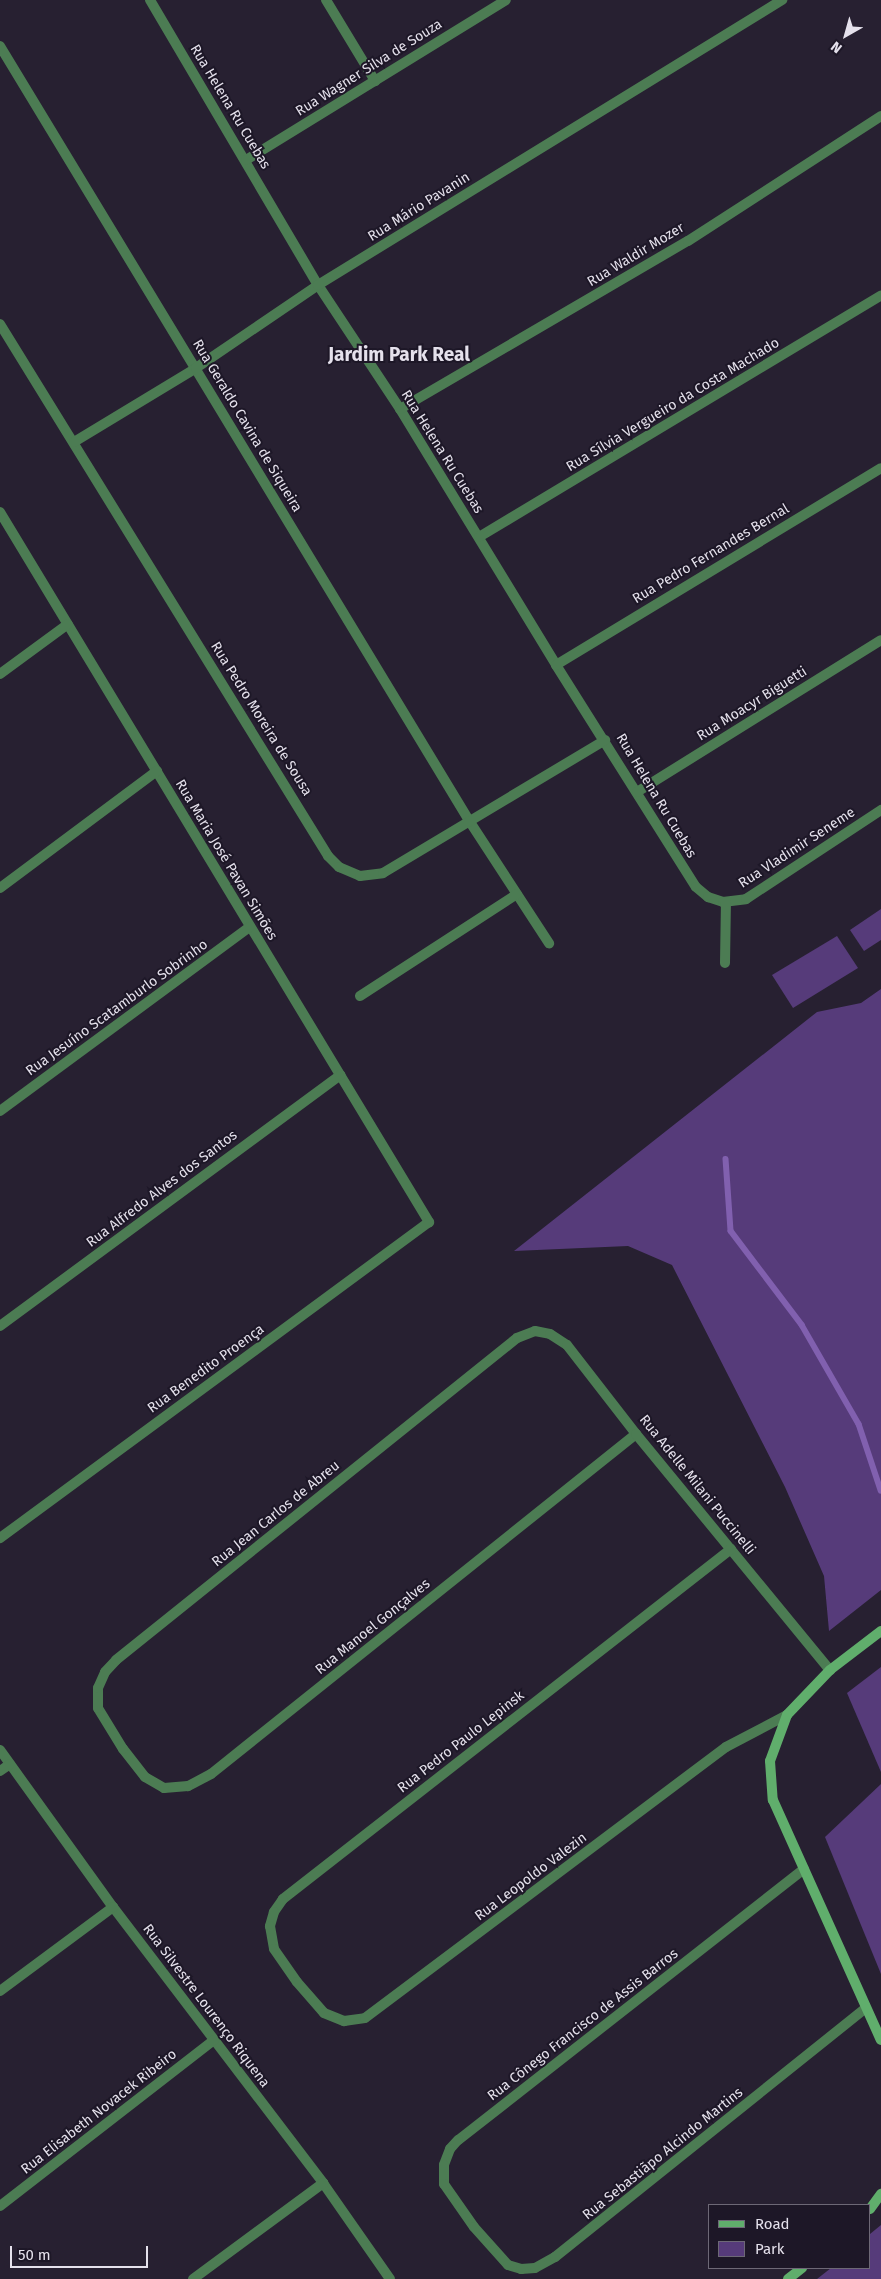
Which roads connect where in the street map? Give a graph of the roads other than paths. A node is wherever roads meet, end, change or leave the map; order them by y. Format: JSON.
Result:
{"nodes":[{"id":1,"x":150,"y":0,"type":"edge"},
{"id":2,"x":326,"y":0,"type":"edge"},
{"id":3,"x":506,"y":0,"type":"edge"},
{"id":4,"x":782,"y":0,"type":"edge"},
{"id":5,"x":0,"y":46,"type":"edge"},
{"id":6,"x":375,"y":80,"type":"junction"},
{"id":7,"x":881,"y":116,"type":"edge"},
{"id":8,"x":246,"y":160,"type":"junction"},
{"id":9,"x":318,"y":285,"type":"junction"},
{"id":10,"x":881,"y":295,"type":"edge"},
{"id":11,"x":0,"y":324,"type":"edge"},
{"id":12,"x":196,"y":368,"type":"junction"},
{"id":13,"x":400,"y":409,"type":"junction"},
{"id":14,"x":74,"y":442,"type":"junction"},
{"id":15,"x":881,"y":468,"type":"edge"},
{"id":16,"x":0,"y":512,"type":"edge"},
{"id":17,"x":479,"y":537,"type":"junction"},
{"id":18,"x":68,"y":624,"type":"junction"},
{"id":19,"x":881,"y":640,"type":"edge"},
{"id":20,"x":556,"y":665,"type":"junction"},
{"id":21,"x":0,"y":674,"type":"edge"},
{"id":22,"x":605,"y":740,"type":"junction"},
{"id":23,"x":156,"y":771,"type":"junction"},
{"id":24,"x":637,"y":792,"type":"junction"},
{"id":25,"x":881,"y":810,"type":"edge"},
{"id":26,"x":470,"y":822,"type":"junction"},
{"id":27,"x":0,"y":888,"type":"edge"},
{"id":28,"x":517,"y":894,"type":"junction"},
{"id":29,"x":726,"y":902,"type":"junction"},
{"id":30,"x":250,"y":927,"type":"junction"},
{"id":31,"x":549,"y":943,"type":"dead end"},
{"id":32,"x":725,"y":963,"type":"dead end"},
{"id":33,"x":360,"y":996,"type":"dead end"},
{"id":34,"x":340,"y":1075,"type":"junction"},
{"id":35,"x":0,"y":1111,"type":"edge"},
{"id":36,"x":428,"y":1222,"type":"joint"},
{"id":37,"x":0,"y":1326,"type":"edge"},
{"id":38,"x":535,"y":1331,"type":"joint"},
{"id":39,"x":636,"y":1434,"type":"junction"},
{"id":40,"x":0,"y":1538,"type":"edge"},
{"id":41,"x":731,"y":1549,"type":"junction"},
{"id":42,"x":881,"y":1631,"type":"edge"},
{"id":43,"x":830,"y":1670,"type":"junction"},
{"id":44,"x":787,"y":1715,"type":"junction"},
{"id":45,"x":123,"y":1749,"type":"joint"},
{"id":46,"x":0,"y":1750,"type":"edge"},
{"id":47,"x":10,"y":1764,"type":"junction"},
{"id":48,"x":0,"y":1771,"type":"edge"},
{"id":49,"x":804,"y":1869,"type":"junction"},
{"id":50,"x":113,"y":1907,"type":"junction"},
{"id":51,"x":297,"y":1982,"type":"joint"},
{"id":52,"x":0,"y":1991,"type":"edge"},
{"id":53,"x":866,"y":2008,"type":"junction"},
{"id":54,"x":214,"y":2040,"type":"junction"},
{"id":55,"x":881,"y":2040,"type":"edge"},
{"id":56,"x":323,"y":2183,"type":"junction"},
{"id":57,"x":881,"y":2194,"type":"edge"},
{"id":58,"x":0,"y":2206,"type":"edge"},
{"id":59,"x":871,"y":2208,"type":"edge"},
{"id":60,"x":474,"y":2227,"type":"joint"},
{"id":61,"x":801,"y":2269,"type":"edge"},
{"id":62,"x":193,"y":2279,"type":"edge"},
{"id":63,"x":390,"y":2279,"type":"edge"},
{"id":64,"x":788,"y":2279,"type":"edge"}],
"edges":[{"from":1,"to":8,"type":"street","name":"Rua Helena Ru Cuebas"},
{"from":2,"to":6,"type":"street"},
{"from":3,"to":6,"type":"street","name":"Rua Wagner Silva de Souza"},
{"from":4,"to":9,"type":"street","name":"Rua Mário Pavanin"},
{"from":5,"to":12,"type":"street","name":"Rua Geraldo Cavina de Siqueira"},
{"from":6,"to":8,"type":"street","name":"Rua Wagner Silva de Souza"},
{"from":7,"to":13,"type":"street","name":"Rua Waldir Mozer"},
{"from":8,"to":9,"type":"street","name":"Rua Helena Ru Cuebas"},
{"from":9,"to":12,"type":"street","name":"Rua Mário Pavanin"},
{"from":9,"to":13,"type":"street","name":"Rua Helena Ru Cuebas"},
{"from":10,"to":17,"type":"street","name":"Rua Sílvia Vergueiro da Costa Machado"},
{"from":11,"to":14,"type":"street","name":"Rua Pedro Moreira de Sousa"},
{"from":12,"to":14,"type":"street","name":"Rua Mário Pavanin"},
{"from":12,"to":26,"type":"street","name":"Rua Geraldo Cavina de Siqueira"},
{"from":13,"to":17,"type":"street","name":"Rua Helena Ru Cuebas"},
{"from":14,"to":26,"type":"street","name":"Rua Pedro Moreira de Sousa"},
{"from":15,"to":20,"type":"street","name":"Rua Pedro Fernandes Bernal"},
{"from":16,"to":18,"type":"street","name":"Rua Maria José Pavan Simões"},
{"from":17,"to":20,"type":"street","name":"Rua Helena Ru Cuebas"},
{"from":18,"to":21,"type":"street"},
{"from":18,"to":23,"type":"street","name":"Rua Maria José Pavan Simões"},
{"from":19,"to":24,"type":"street","name":"Rua Moacyr Biguetti"},
{"from":20,"to":22,"type":"street","name":"Rua Helena Ru Cuebas"},
{"from":22,"to":24,"type":"street","name":"Rua Helena Ru Cuebas"},
{"from":22,"to":26,"type":"street","name":"Rua Pedro Moreira de Sousa"},
{"from":23,"to":27,"type":"street"},
{"from":23,"to":30,"type":"street","name":"Rua Maria José Pavan Simões"},
{"from":24,"to":29,"type":"street","name":"Rua Helena Ru Cuebas"},
{"from":25,"to":29,"type":"street","name":"Rua Vladimir Seneme"},
{"from":26,"to":28,"type":"street","name":"Rua Geraldo Cavina de Siqueira"},
{"from":28,"to":31,"type":"street","name":"Rua Geraldo Cavina de Siqueira"},
{"from":28,"to":33,"type":"street"},
{"from":29,"to":32,"type":"street"},
{"from":30,"to":34,"type":"street","name":"Rua Maria José Pavan Simões"},
{"from":30,"to":35,"type":"street","name":"Rua Jesuíno Scatamburlo Sobrinho"},
{"from":34,"to":36,"type":"street","name":"Rua Maria José Pavan Simões"},
{"from":34,"to":37,"type":"street","name":"Rua Alfredo Alves dos Santos"},
{"from":36,"to":40,"type":"street","name":"Rua Benedito Proença"},
{"from":38,"to":39,"type":"street","name":"Rua Adelle Milani Puccinelli"},
{"from":38,"to":45,"type":"street","name":"Rua Jean Carlos de Abreu"},
{"from":39,"to":41,"type":"street","name":"Rua Adelle Milani Puccinelli"},
{"from":39,"to":45,"type":"street","name":"Rua Manoel Gonçalves"},
{"from":41,"to":43,"type":"street","name":"Rua Adelle Milani Puccinelli"},
{"from":41,"to":51,"type":"street","name":"Rua Pedro Paulo Lepinsk"},
{"from":42,"to":43,"type":"main road"},
{"from":43,"to":44,"type":"main road"},
{"from":44,"to":49,"type":"main road"},
{"from":44,"to":51,"type":"street","name":"Rua Leopoldo Valezin"},
{"from":46,"to":47,"type":"street","name":"Rua Silvestre Lourenço Riquena"},
{"from":47,"to":48,"type":"street"},
{"from":47,"to":50,"type":"street","name":"Rua Silvestre Lourenço Riquena"},
{"from":49,"to":53,"type":"main road"},
{"from":49,"to":60,"type":"street","name":"Rua Cônego Francisco de Assis Barros"},
{"from":50,"to":52,"type":"street"},
{"from":50,"to":54,"type":"street","name":"Rua Silvestre Lourenço Riquena"},
{"from":53,"to":55,"type":"main road"},
{"from":53,"to":60,"type":"street","name":"Rua Sebastiãpo Alcindo Martins"},
{"from":54,"to":56,"type":"street","name":"Rua Silvestre Lourenço Riquena"},
{"from":54,"to":58,"type":"street","name":"Rua Elisabeth Novacek Ribeiro"},
{"from":56,"to":62,"type":"street"},
{"from":56,"to":63,"type":"street","name":"Rua Silvestre Lourenço Riquena"},
{"from":57,"to":59,"type":"main road"},
{"from":61,"to":64,"type":"main road"}]}
